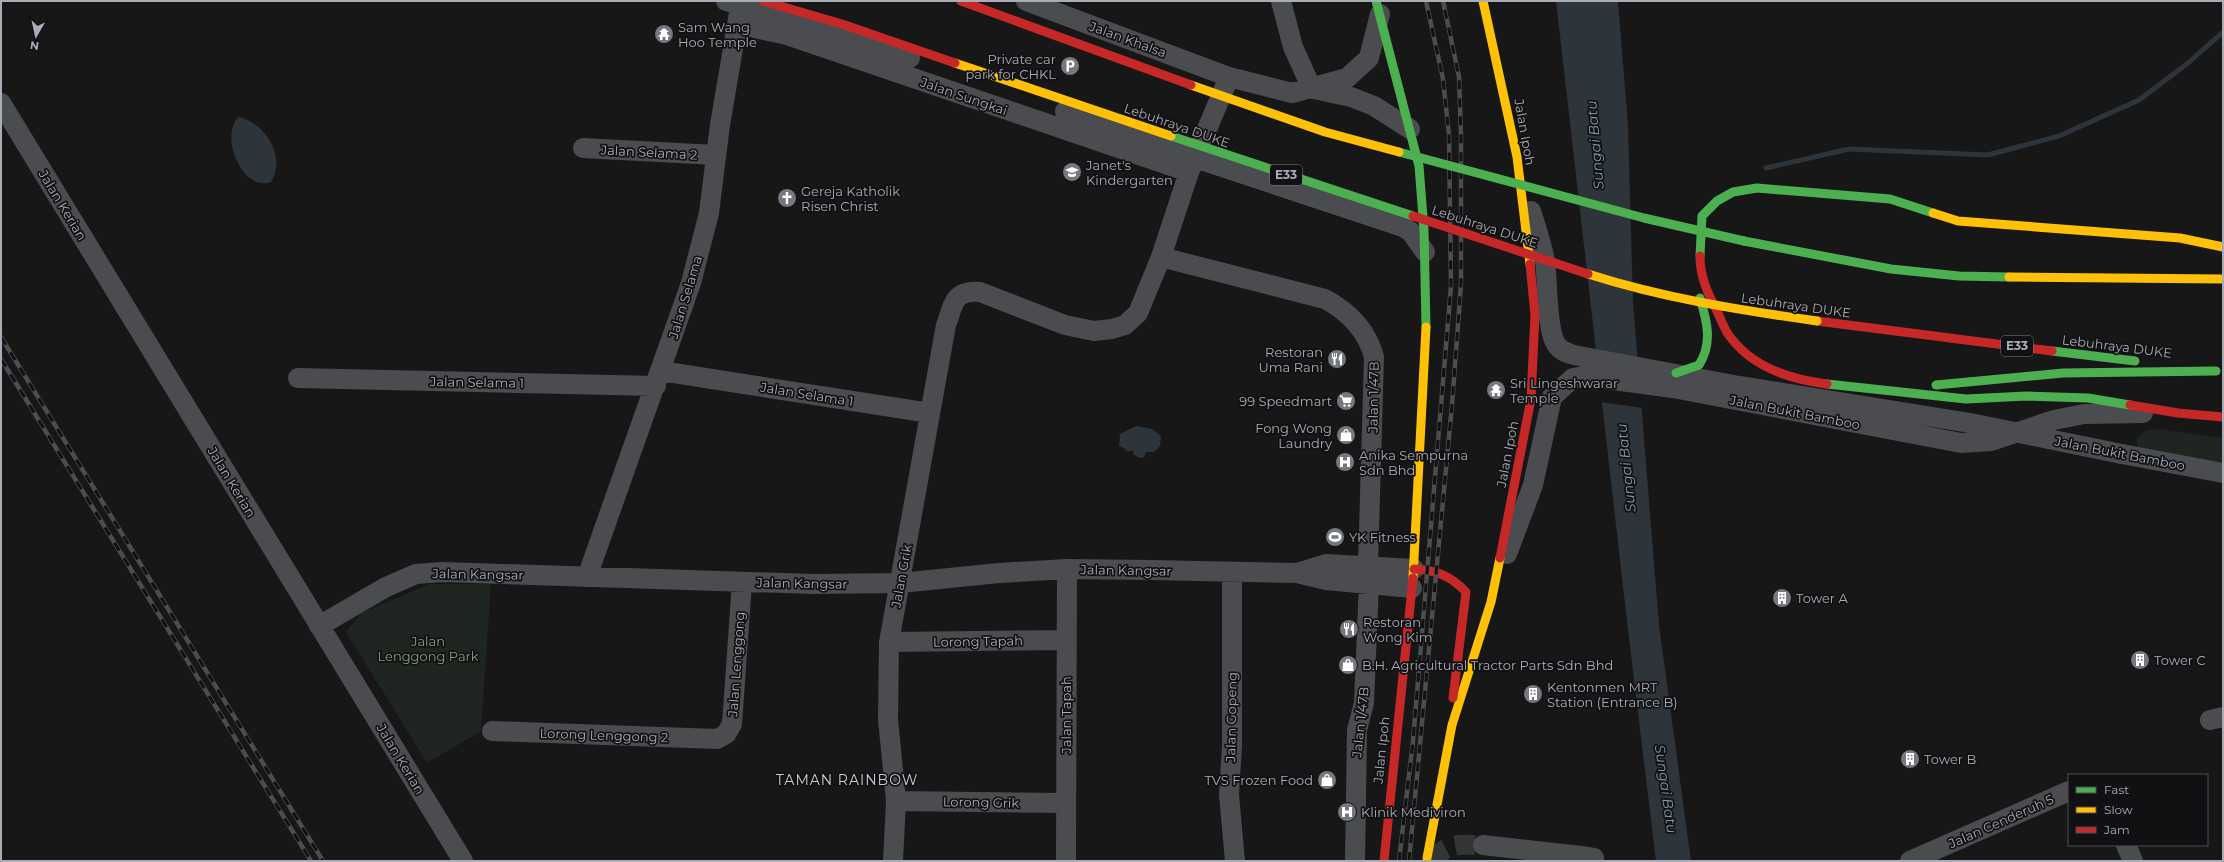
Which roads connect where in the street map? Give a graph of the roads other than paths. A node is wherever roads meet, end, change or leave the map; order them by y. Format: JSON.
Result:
{"nodes":[{"id":1,"x":763,"y":1,"type":"edge"},
{"id":2,"x":961,"y":1,"type":"edge"},
{"id":3,"x":1026,"y":1,"type":"edge"},
{"id":4,"x":1281,"y":1,"type":"edge"},
{"id":5,"x":1483,"y":1,"type":"edge"},
{"id":6,"x":1378,"y":8,"type":"edge"},
{"id":7,"x":735,"y":11,"type":"edge"},
{"id":8,"x":1229,"y":77,"type":"junction"},
{"id":9,"x":1312,"y":89,"type":"junction"},
{"id":10,"x":1,"y":103,"type":"edge"},
{"id":11,"x":1410,"y":129,"type":"junction"},
{"id":12,"x":583,"y":148,"type":"dead end"},
{"id":13,"x":716,"y":155,"type":"junction"},
{"id":14,"x":1517,"y":156,"type":"junction"},
{"id":15,"x":1192,"y":165,"type":"junction"},
{"id":16,"x":1702,"y":216,"type":"junction"},
{"id":17,"x":2223,"y":247,"type":"edge"},
{"id":18,"x":1425,"y":252,"type":"junction"},
{"id":19,"x":1161,"y":257,"type":"junction"},
{"id":20,"x":2223,"y":279,"type":"edge"},
{"id":21,"x":1728,"y":334,"type":"junction"},
{"id":22,"x":2220,"y":371,"type":"edge"},
{"id":23,"x":298,"y":378,"type":"dead end"},
{"id":24,"x":658,"y":379,"type":"junction"},
{"id":25,"x":1674,"y":380,"type":"junction"},
{"id":26,"x":1899,"y":382,"type":"dead end"},
{"id":27,"x":1929,"y":384,"type":"dead end"},
{"id":28,"x":930,"y":413,"type":"junction"},
{"id":29,"x":2178,"y":413,"type":"junction"},
{"id":30,"x":2223,"y":418,"type":"edge"},
{"id":31,"x":2223,"y":473,"type":"edge"},
{"id":32,"x":1067,"y":569,"type":"junction"},
{"id":33,"x":1232,"y":572,"type":"junction"},
{"id":34,"x":1368,"y":574,"type":"junction"},
{"id":35,"x":587,"y":577,"type":"junction"},
{"id":36,"x":1413,"y":579,"type":"junction"},
{"id":37,"x":1495,"y":579,"type":"junction"},
{"id":38,"x":742,"y":582,"type":"junction"},
{"id":39,"x":900,"y":583,"type":"junction"},
{"id":40,"x":320,"y":626,"type":"junction"},
{"id":41,"x":1066,"y":640,"type":"junction"},
{"id":42,"x":889,"y":642,"type":"junction"},
{"id":43,"x":1452,"y":725,"type":"junction"},
{"id":44,"x":492,"y":731,"type":"dead end"},
{"id":45,"x":717,"y":739,"type":"joint"},
{"id":46,"x":2068,"y":791,"type":"edge"},
{"id":47,"x":896,"y":801,"type":"junction"},
{"id":48,"x":1065,"y":803,"type":"junction"},
{"id":49,"x":1483,"y":846,"type":"tunnel mouth"},
{"id":50,"x":2126,"y":846,"type":"edge"},
{"id":51,"x":1427,"y":858,"type":"dead end"},
{"id":52,"x":1593,"y":859,"type":"edge"},
{"id":53,"x":463,"y":861,"type":"edge"},
{"id":54,"x":893,"y":861,"type":"edge"},
{"id":55,"x":1066,"y":861,"type":"edge"},
{"id":56,"x":1235,"y":861,"type":"edge"},
{"id":57,"x":1355,"y":861,"type":"edge"},
{"id":58,"x":1384,"y":861,"type":"edge"},
{"id":59,"x":1910,"y":861,"type":"edge"},
{"id":60,"x":2133,"y":861,"type":"edge"}],
"edges":[{"from":1,"to":22,"type":"main road","name":"Lebuhraya DUKE","number":"E33","bridge":true},
{"from":2,"to":20,"type":"main road","bridge":true},
{"from":3,"to":8,"type":"street","name":"Jalan Khalsa"},
{"from":4,"to":9,"type":"street"},
{"from":5,"to":14,"type":"main road","name":"Jalan Ipoh"},
{"from":6,"to":9,"type":"street","name":"Jalan Khalsa"},
{"from":6,"to":11,"type":"main road","name":"Jalan Ipoh"},
{"from":7,"to":13,"type":"street","name":"Jalan Selama"},
{"from":7,"to":15,"type":"street","name":"Jalan Sungkai"},
{"from":8,"to":9,"type":"street","name":"Jalan Khalsa"},
{"from":8,"to":15,"type":"street"},
{"from":9,"to":11,"type":"street","name":"Jalan Khalsa"},
{"from":10,"to":40,"type":"street","name":"Jalan Kerian"},
{"from":11,"to":18,"type":"main road","name":"Jalan Ipoh"},
{"from":12,"to":13,"type":"street","name":"Jalan Selama 2"},
{"from":13,"to":24,"type":"street","name":"Jalan Selama"},
{"from":14,"to":25,"type":"street","name":"Jalan Bukit Bamboo"},
{"from":14,"to":37,"type":"main road","name":"Jalan Ipoh"},
{"from":15,"to":18,"type":"street","name":"Jalan Sungkai"},
{"from":15,"to":19,"type":"street"},
{"from":16,"to":17,"type":"main road"},
{"from":16,"to":21,"type":"main road"},
{"from":16,"to":25,"type":"main road"},
{"from":18,"to":36,"type":"main road","name":"Jalan Ipoh"},
{"from":19,"to":28,"type":"street","name":"Jalan Grik"},
{"from":19,"to":34,"type":"street","name":"Jalan 1/47B"},
{"from":21,"to":26,"type":"main road"},
{"from":21,"to":29,"type":"main road"},
{"from":22,"to":27,"type":"main road"},
{"from":23,"to":24,"type":"street","name":"Jalan Selama 1"},
{"from":24,"to":28,"type":"street","name":"Jalan Selama 1"},
{"from":24,"to":35,"type":"street","name":"Jalan Selama"},
{"from":25,"to":29,"type":"street","name":"Jalan Bukit Bamboo"},
{"from":25,"to":31,"type":"street","name":"Jalan Bukit Bamboo","bridge":true},
{"from":25,"to":37,"type":"street","name":"Jalan Bukit Bamboo"},
{"from":28,"to":39,"type":"street","name":"Jalan Grik"},
{"from":29,"to":30,"type":"main road"},
{"from":32,"to":33,"type":"street","name":"Jalan Kangsar"},
{"from":32,"to":39,"type":"street","name":"Jalan Kangsar"},
{"from":32,"to":41,"type":"street","name":"Jalan Tapah"},
{"from":33,"to":34,"type":"street","name":"Jalan Kangsar"},
{"from":33,"to":56,"type":"street","name":"Jalan Gopeng"},
{"from":34,"to":36,"type":"street","name":"Jalan Kangsar"},
{"from":34,"to":57,"type":"street","name":"Jalan 1/47B"},
{"from":35,"to":38,"type":"street","name":"Jalan Kangsar"},
{"from":35,"to":40,"type":"street","name":"Jalan Kangsar"},
{"from":36,"to":43,"type":"main road"},
{"from":36,"to":58,"type":"main road","name":"Jalan Ipoh"},
{"from":37,"to":43,"type":"main road","name":"Jalan Ipoh"},
{"from":38,"to":39,"type":"street","name":"Jalan Kangsar"},
{"from":38,"to":45,"type":"street","name":"Jalan Lenggong"},
{"from":39,"to":42,"type":"street","name":"Jalan Grik"},
{"from":40,"to":53,"type":"street","name":"Jalan Kerian"},
{"from":41,"to":42,"type":"street","name":"Lorong Tapah"},
{"from":41,"to":48,"type":"street","name":"Jalan Tapah"},
{"from":42,"to":47,"type":"street","name":"Jalan Grik"},
{"from":43,"to":51,"type":"main road","name":"Jalan Ipoh"},
{"from":44,"to":45,"type":"street","name":"Lorong Lenggong 2"},
{"from":46,"to":59,"type":"street","name":"Jalan Cenderuh 5"},
{"from":47,"to":48,"type":"street","name":"Lorong Grik"},
{"from":47,"to":54,"type":"street","name":"Jalan Grik"},
{"from":48,"to":55,"type":"street","name":"Jalan Tapah"},
{"from":49,"to":52,"type":"street"},
{"from":50,"to":60,"type":"street"}]}
